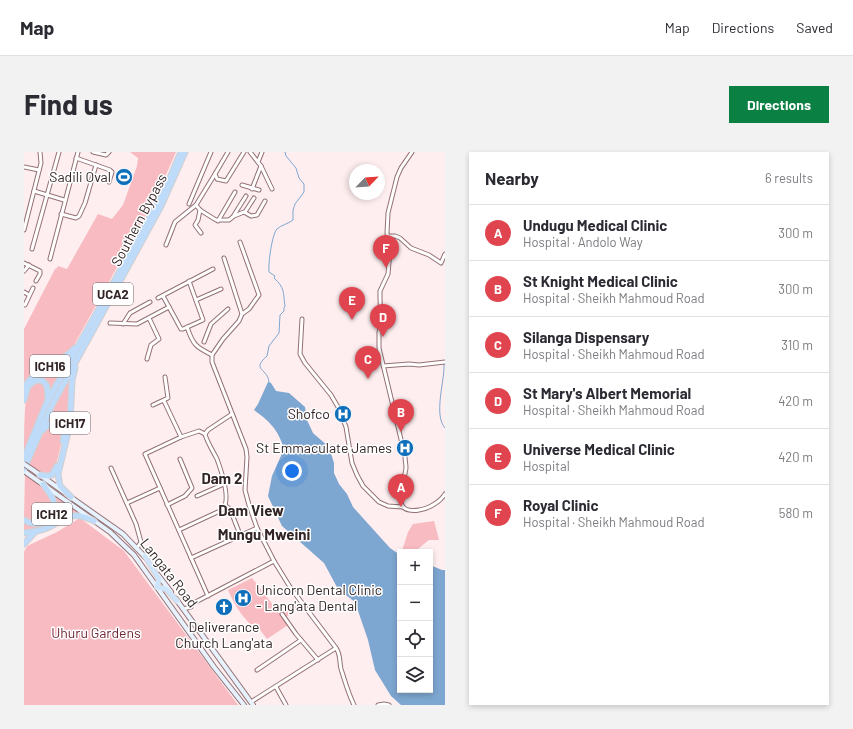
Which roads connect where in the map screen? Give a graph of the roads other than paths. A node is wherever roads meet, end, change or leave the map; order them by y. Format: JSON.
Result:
{"nodes":[{"id":1,"x":40,"y":152,"type":"edge"},
{"id":2,"x":59,"y":152,"type":"edge"},
{"id":3,"x":78,"y":152,"type":"edge"},
{"id":4,"x":93,"y":152,"type":"edge"},
{"id":5,"x":109,"y":152,"type":"edge"},
{"id":6,"x":181,"y":152,"type":"edge"},
{"id":7,"x":185,"y":152,"type":"edge"},
{"id":8,"x":211,"y":152,"type":"edge"},
{"id":9,"x":228,"y":152,"type":"edge"},
{"id":10,"x":244,"y":152,"type":"edge"},
{"id":11,"x":250,"y":152,"type":"edge"},
{"id":12,"x":262,"y":152,"type":"edge"},
{"id":13,"x":412,"y":152,"type":"edge"},
{"id":14,"x":76,"y":158,"type":"junction"},
{"id":15,"x":258,"y":162,"type":"junction"},
{"id":16,"x":96,"y":165,"type":"junction"},
{"id":17,"x":261,"y":166,"type":"junction"},
{"id":18,"x":24,"y":167,"type":"edge"},
{"id":19,"x":39,"y":170,"type":"junction"},
{"id":20,"x":215,"y":174,"type":"junction"},
{"id":21,"x":109,"y":182,"type":"dead end"},
{"id":22,"x":242,"y":185,"type":"dead end"},
{"id":23,"x":252,"y":189,"type":"junction"},
{"id":24,"x":272,"y":189,"type":"dead end"},
{"id":25,"x":259,"y":190,"type":"dead end"},
{"id":26,"x":34,"y":191,"type":"junction"},
{"id":27,"x":235,"y":192,"type":"dead end"},
{"id":28,"x":47,"y":194,"type":"junction"},
{"id":29,"x":246,"y":196,"type":"dead end"},
{"id":30,"x":254,"y":198,"type":"dead end"},
{"id":31,"x":64,"y":200,"type":"junction"},
{"id":32,"x":265,"y":201,"type":"dead end"},
{"id":33,"x":189,"y":204,"type":"dead end"},
{"id":34,"x":196,"y":205,"type":"junction"},
{"id":35,"x":200,"y":210,"type":"junction"},
{"id":36,"x":245,"y":212,"type":"junction"},
{"id":37,"x":61,"y":214,"type":"junction"},
{"id":38,"x":234,"y":216,"type":"junction"},
{"id":39,"x":218,"y":221,"type":"junction"},
{"id":40,"x":24,"y":230,"type":"edge"},
{"id":41,"x":201,"y":233,"type":"dead end"},
{"id":42,"x":388,"y":236,"type":"junction"},
{"id":43,"x":240,"y":242,"type":"dead end"},
{"id":44,"x":166,"y":245,"type":"dead end"},
{"id":45,"x":32,"y":249,"type":"dead end"},
{"id":46,"x":445,"y":254,"type":"edge"},
{"id":47,"x":224,"y":258,"type":"dead end"},
{"id":48,"x":50,"y":259,"type":"dead end"},
{"id":49,"x":24,"y":263,"type":"edge"},
{"id":50,"x":29,"y":265,"type":"junction"},
{"id":51,"x":213,"y":269,"type":"dead end"},
{"id":52,"x":24,"y":271,"type":"edge"},
{"id":53,"x":36,"y":281,"type":"dead end"},
{"id":54,"x":189,"y":281,"type":"junction"},
{"id":55,"x":33,"y":288,"type":"dead end"},
{"id":56,"x":221,"y":289,"type":"dead end"},
{"id":57,"x":24,"y":292,"type":"edge"},
{"id":58,"x":29,"y":295,"type":"junction"},
{"id":59,"x":163,"y":296,"type":"junction"},
{"id":60,"x":158,"y":298,"type":"dead end"},
{"id":61,"x":196,"y":300,"type":"junction"},
{"id":62,"x":150,"y":302,"type":"dead end"},
{"id":63,"x":25,"y":305,"type":"edge"},
{"id":64,"x":169,"y":307,"type":"junction"},
{"id":65,"x":228,"y":309,"type":"dead end"},
{"id":66,"x":242,"y":314,"type":"junction"},
{"id":67,"x":149,"y":318,"type":"junction"},
{"id":68,"x":302,"y":319,"type":"dead end"},
{"id":69,"x":203,"y":320,"type":"junction"},
{"id":70,"x":110,"y":323,"type":"dead end"},
{"id":71,"x":123,"y":324,"type":"junction"},
{"id":72,"x":211,"y":324,"type":"junction"},
{"id":73,"x":187,"y":327,"type":"junction"},
{"id":74,"x":204,"y":342,"type":"dead end"},
{"id":75,"x":82,"y":345,"type":"junction"},
{"id":76,"x":212,"y":355,"type":"junction"},
{"id":77,"x":147,"y":359,"type":"dead end"},
{"id":78,"x":445,"y":362,"type":"edge"},
{"id":79,"x":383,"y":366,"type":"junction"},
{"id":80,"x":165,"y":377,"type":"dead end"},
{"id":81,"x":24,"y":389,"type":"edge"},
{"id":82,"x":24,"y":400,"type":"edge"},
{"id":83,"x":164,"y":401,"type":"junction"},
{"id":84,"x":47,"y":402,"type":"junction"},
{"id":85,"x":153,"y":406,"type":"dead end"},
{"id":86,"x":232,"y":414,"type":"junction"},
{"id":87,"x":205,"y":434,"type":"junction"},
{"id":88,"x":39,"y":435,"type":"junction"},
{"id":89,"x":181,"y":437,"type":"junction"},
{"id":90,"x":24,"y":458,"type":"edge"},
{"id":91,"x":180,"y":459,"type":"dead end"},
{"id":92,"x":24,"y":464,"type":"edge"},
{"id":93,"x":111,"y":468,"type":"dead end"},
{"id":94,"x":24,"y":470,"type":"edge"},
{"id":95,"x":40,"y":475,"type":"junction"},
{"id":96,"x":43,"y":484,"type":"junction"},
{"id":97,"x":224,"y":484,"type":"junction"},
{"id":98,"x":160,"y":488,"type":"junction"},
{"id":99,"x":445,"y":494,"type":"edge"},
{"id":100,"x":197,"y":496,"type":"dead end"},
{"id":101,"x":71,"y":497,"type":"junction"},
{"id":102,"x":127,"y":503,"type":"junction"},
{"id":103,"x":167,"y":504,"type":"junction"},
{"id":104,"x":226,"y":506,"type":"junction"},
{"id":105,"x":403,"y":507,"type":"junction"},
{"id":106,"x":24,"y":520,"type":"edge"},
{"id":107,"x":94,"y":521,"type":"junction"},
{"id":108,"x":45,"y":522,"type":"junction"},
{"id":109,"x":258,"y":528,"type":"junction"},
{"id":110,"x":178,"y":530,"type":"junction"},
{"id":111,"x":38,"y":531,"type":"junction"},
{"id":112,"x":239,"y":532,"type":"dead end"},
{"id":113,"x":24,"y":533,"type":"edge"},
{"id":114,"x":24,"y":544,"type":"edge"},
{"id":115,"x":137,"y":548,"type":"junction"},
{"id":116,"x":145,"y":556,"type":"junction"},
{"id":117,"x":191,"y":558,"type":"junction"},
{"id":118,"x":274,"y":561,"type":"junction"},
{"id":119,"x":157,"y":587,"type":"junction"},
{"id":120,"x":208,"y":596,"type":"junction"},
{"id":121,"x":178,"y":601,"type":"junction"},
{"id":122,"x":190,"y":605,"type":"junction"},
{"id":123,"x":183,"y":609,"type":"junction"},
{"id":124,"x":187,"y":614,"type":"junction"},
{"id":125,"x":282,"y":614,"type":"dead end"},
{"id":126,"x":302,"y":640,"type":"junction"},
{"id":127,"x":336,"y":648,"type":"junction"},
{"id":128,"x":216,"y":653,"type":"junction"},
{"id":129,"x":209,"y":660,"type":"junction"},
{"id":130,"x":318,"y":660,"type":"junction"},
{"id":131,"x":257,"y":670,"type":"dead end"},
{"id":132,"x":276,"y":686,"type":"junction"},
{"id":133,"x":252,"y":704,"type":"edge"},
{"id":134,"x":244,"y":705,"type":"edge"},
{"id":135,"x":286,"y":705,"type":"edge"},
{"id":136,"x":354,"y":705,"type":"edge"},
{"id":137,"x":378,"y":705,"type":"edge"},
{"id":138,"x":390,"y":705,"type":"edge"}],
"edges":[{"from":1,"to":19,"type":"street"},
{"from":2,"to":28,"type":"street"},
{"from":3,"to":14,"type":"street"},
{"from":4,"to":5,"type":"street"},
{"from":6,"to":75,"type":"highway","name":"Southern Bypass","number":"UCA2"},
{"from":7,"to":75,"type":"highway","name":"Southern Bypass","number":"UCA2"},
{"from":8,"to":33,"type":"street"},
{"from":9,"to":20,"type":"street"},
{"from":10,"to":20,"type":"street"},
{"from":11,"to":15,"type":"street"},
{"from":12,"to":15,"type":"street"},
{"from":13,"to":42,"type":"street"},
{"from":14,"to":16,"type":"street"},
{"from":14,"to":31,"type":"street"},
{"from":15,"to":17,"type":"street"},
{"from":16,"to":21,"type":"street"},
{"from":16,"to":37,"type":"street"},
{"from":17,"to":23,"type":"street"},
{"from":17,"to":24,"type":"street"},
{"from":18,"to":19,"type":"street"},
{"from":19,"to":26,"type":"street"},
{"from":20,"to":34,"type":"street"},
{"from":22,"to":23,"type":"street"},
{"from":23,"to":25,"type":"street"},
{"from":26,"to":28,"type":"street"},
{"from":26,"to":40,"type":"street"},
{"from":27,"to":39,"type":"street"},
{"from":28,"to":31,"type":"street"},
{"from":28,"to":45,"type":"street"},
{"from":29,"to":38,"type":"street"},
{"from":30,"to":36,"type":"street"},
{"from":31,"to":37,"type":"street"},
{"from":32,"to":36,"type":"street"},
{"from":34,"to":35,"type":"street"},
{"from":34,"to":44,"type":"street"},
{"from":35,"to":39,"type":"street"},
{"from":35,"to":41,"type":"street"},
{"from":36,"to":38,"type":"street"},
{"from":37,"to":48,"type":"street"},
{"from":38,"to":39,"type":"street"},
{"from":42,"to":46,"type":"street"},
{"from":42,"to":79,"type":"street"},
{"from":43,"to":66,"type":"street"},
{"from":47,"to":66,"type":"street"},
{"from":49,"to":50,"type":"street"},
{"from":50,"to":52,"type":"street"},
{"from":50,"to":53,"type":"street"},
{"from":51,"to":54,"type":"street"},
{"from":54,"to":59,"type":"street"},
{"from":54,"to":61,"type":"street"},
{"from":55,"to":58,"type":"street"},
{"from":56,"to":61,"type":"street"},
{"from":57,"to":58,"type":"street"},
{"from":58,"to":63,"type":"street"},
{"from":59,"to":60,"type":"street"},
{"from":59,"to":64,"type":"street"},
{"from":61,"to":69,"type":"street"},
{"from":62,"to":71,"type":"street"},
{"from":64,"to":67,"type":"street"},
{"from":64,"to":73,"type":"street"},
{"from":65,"to":72,"type":"street"},
{"from":66,"to":76,"type":"street"},
{"from":67,"to":71,"type":"street"},
{"from":67,"to":77,"type":"street"},
{"from":68,"to":105,"type":"street"},
{"from":69,"to":72,"type":"street"},
{"from":69,"to":73,"type":"street"},
{"from":70,"to":71,"type":"street"},
{"from":72,"to":74,"type":"street"},
{"from":73,"to":76,"type":"street"},
{"from":75,"to":81,"type":"highway","number":"ICH16"},
{"from":75,"to":84,"type":"highway","name":"Southern Bypass","number":"UCA2"},
{"from":75,"to":88,"type":"highway","name":"Southern Bypass","number":"UCA2"},
{"from":75,"to":101,"type":"highway","number":"ICH17"},
{"from":76,"to":86,"type":"street"},
{"from":78,"to":79,"type":"street"},
{"from":79,"to":105,"type":"street"},
{"from":80,"to":83,"type":"street"},
{"from":82,"to":84,"type":"highway"},
{"from":83,"to":85,"type":"street"},
{"from":83,"to":89,"type":"street"},
{"from":84,"to":90,"type":"highway","name":"Southern Bypass","number":"UCA2"},
{"from":86,"to":87,"type":"street"},
{"from":86,"to":109,"type":"street"},
{"from":87,"to":89,"type":"street"},
{"from":87,"to":97,"type":"street"},
{"from":88,"to":94,"type":"highway","name":"Southern Bypass","number":"UCA2"},
{"from":88,"to":95,"type":"highway"},
{"from":89,"to":98,"type":"street"},
{"from":91,"to":103,"type":"street"},
{"from":92,"to":95,"type":"main road","name":"Langata Road","bridge":true},
{"from":93,"to":102,"type":"street"},
{"from":94,"to":96,"type":"main road","name":"Langata Road"},
{"from":95,"to":101,"type":"main road","name":"Langata Road"},
{"from":96,"to":107,"type":"main road","name":"Langata Road"},
{"from":96,"to":108,"type":"highway","number":"ICH12"},
{"from":97,"to":100,"type":"street"},
{"from":97,"to":104,"type":"street"},
{"from":98,"to":102,"type":"street"},
{"from":98,"to":103,"type":"street"},
{"from":99,"to":105,"type":"street"},
{"from":101,"to":115,"type":"main road","name":"Langata Road"},
{"from":102,"to":115,"type":"street"},
{"from":103,"to":110,"type":"street"},
{"from":104,"to":110,"type":"street"},
{"from":104,"to":112,"type":"street"},
{"from":106,"to":108,"type":"highway","number":"ICH12"},
{"from":107,"to":111,"type":"highway"},
{"from":107,"to":119,"type":"main road","name":"Langata Road"},
{"from":108,"to":111,"type":"highway"},
{"from":109,"to":117,"type":"street"},
{"from":109,"to":118,"type":"street"},
{"from":110,"to":117,"type":"street"},
{"from":111,"to":113,"type":"highway"},
{"from":111,"to":114,"type":"highway"},
{"from":115,"to":116,"type":"main road","name":"Langata Road"},
{"from":116,"to":119,"type":"main road"},
{"from":116,"to":121,"type":"main road","name":"Langata Road"},
{"from":117,"to":120,"type":"street"},
{"from":118,"to":120,"type":"street"},
{"from":118,"to":127,"type":"street"},
{"from":119,"to":121,"type":"main road"},
{"from":119,"to":129,"type":"main road","name":"Langata Road"},
{"from":120,"to":122,"type":"street"},
{"from":121,"to":123,"type":"main road","name":"Langata Road"},
{"from":122,"to":123,"type":"street"},
{"from":122,"to":124,"type":"street"},
{"from":123,"to":124,"type":"main road","name":"Langata Road"},
{"from":124,"to":128,"type":"main road","name":"Langata Road"},
{"from":125,"to":126,"type":"street"},
{"from":126,"to":130,"type":"street"},
{"from":126,"to":131,"type":"street"},
{"from":127,"to":130,"type":"street"},
{"from":127,"to":136,"type":"street"},
{"from":128,"to":129,"type":"main road"},
{"from":128,"to":133,"type":"main road","name":"Langata Road"},
{"from":129,"to":134,"type":"main road","name":"Langata Road"},
{"from":130,"to":132,"type":"street"},
{"from":132,"to":133,"type":"street"},
{"from":132,"to":135,"type":"street"},
{"from":137,"to":138,"type":"street"}]}
